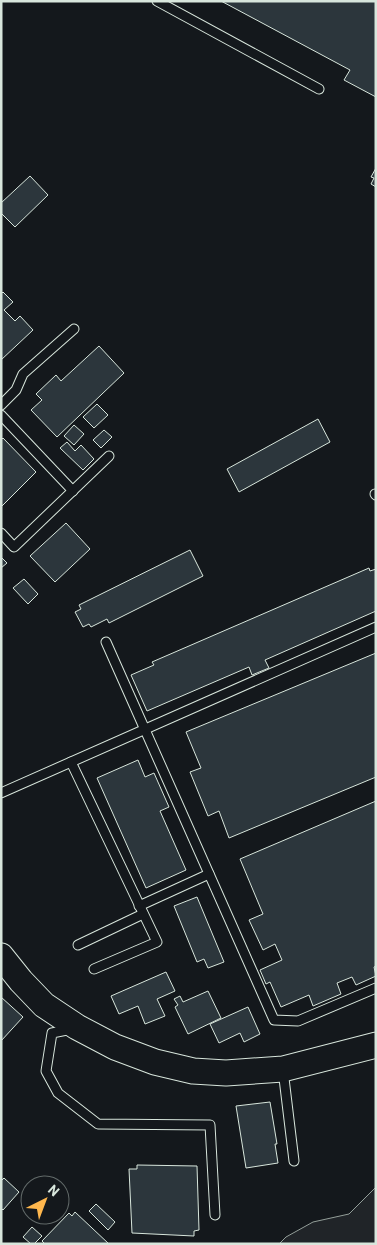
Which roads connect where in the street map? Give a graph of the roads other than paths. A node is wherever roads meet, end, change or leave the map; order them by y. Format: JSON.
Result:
{"nodes":[{"id":1,"x":156,"y":1,"type":"edge"},
{"id":2,"x":318,"y":88,"type":"dead end"},
{"id":3,"x":74,"y":329,"type":"dead end"},
{"id":4,"x":1,"y":405,"type":"edge"},
{"id":5,"x":1,"y":415,"type":"edge"},
{"id":6,"x":109,"y":456,"type":"dead end"},
{"id":7,"x":73,"y":491,"type":"junction"},
{"id":8,"x":1,"y":533,"type":"edge"},
{"id":9,"x":376,"y":627,"type":"edge"},
{"id":10,"x":106,"y":642,"type":"dead end"},
{"id":11,"x":145,"y":729,"type":"junction"},
{"id":12,"x":71,"y":762,"type":"junction"},
{"id":13,"x":1,"y":793,"type":"edge"},
{"id":14,"x":209,"y":874,"type":"junction"},
{"id":15,"x":141,"y":910,"type":"junction"},
{"id":16,"x":78,"y":946,"type":"dead end"},
{"id":17,"x":1,"y":956,"type":"edge"},
{"id":18,"x":94,"y":969,"type":"dead end"},
{"id":19,"x":376,"y":988,"type":"edge"},
{"id":20,"x":77,"y":1027,"type":"junction"},
{"id":21,"x":376,"y":1045,"type":"edge"},
{"id":22,"x":283,"y":1069,"type":"junction"},
{"id":23,"x":294,"y":1161,"type":"dead end"},
{"id":24,"x":216,"y":1216,"type":"dead end"}],
"edges":[{"from":1,"to":2,"type":"lane"},
{"from":3,"to":4,"type":"lane"},
{"from":5,"to":7,"type":"lane"},
{"from":6,"to":7,"type":"lane"},
{"from":7,"to":8,"type":"lane"},
{"from":9,"to":11,"type":"lane"},
{"from":10,"to":11,"type":"lane"},
{"from":11,"to":12,"type":"lane"},
{"from":11,"to":14,"type":"lane"},
{"from":12,"to":13,"type":"lane"},
{"from":12,"to":15,"type":"lane"},
{"from":14,"to":15,"type":"lane"},
{"from":14,"to":19,"type":"lane"},
{"from":15,"to":16,"type":"lane"},
{"from":15,"to":18,"type":"lane"},
{"from":17,"to":20,"type":"street"},
{"from":20,"to":22,"type":"street"},
{"from":20,"to":24,"type":"lane"},
{"from":21,"to":22,"type":"street"},
{"from":22,"to":23,"type":"lane"}]}
